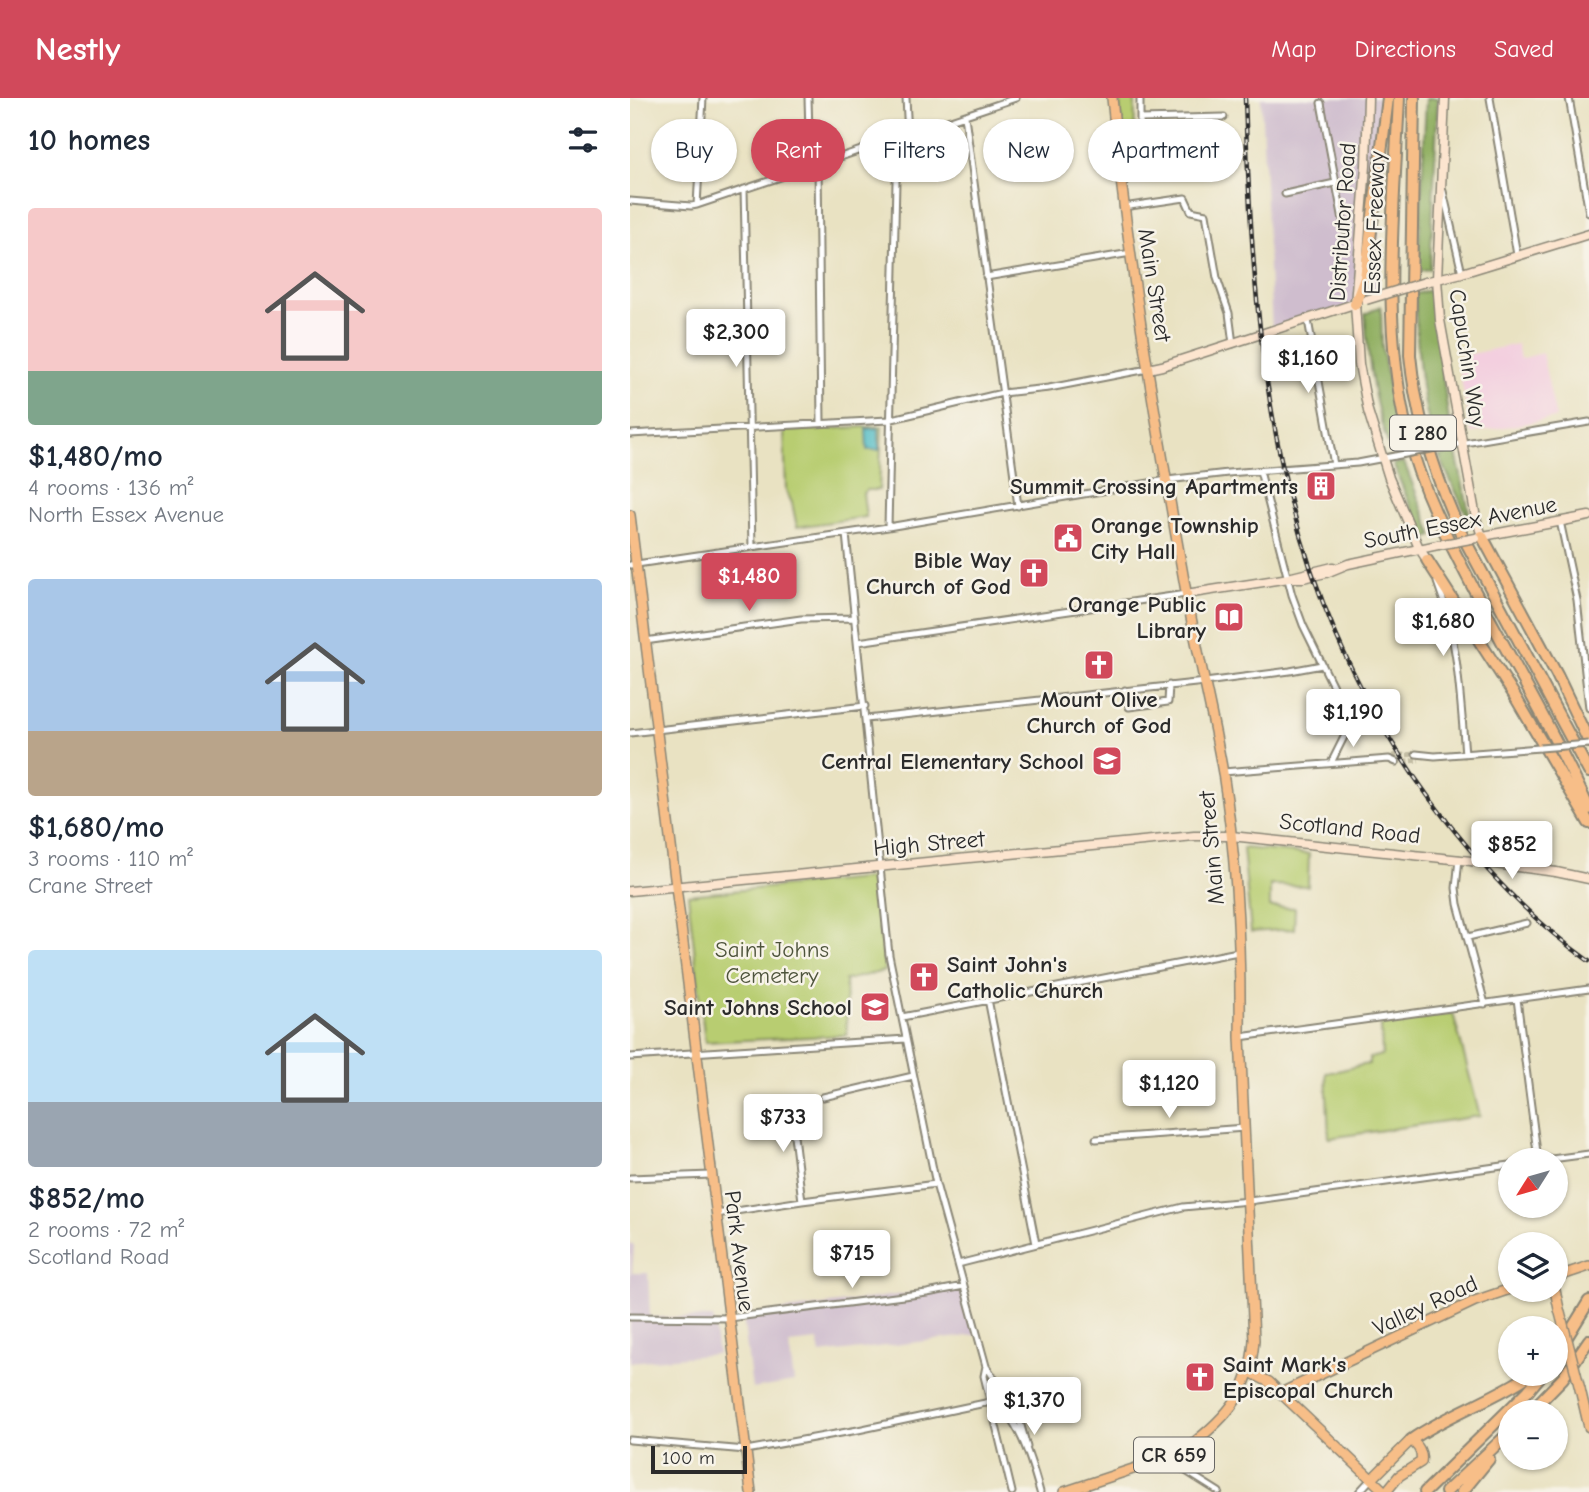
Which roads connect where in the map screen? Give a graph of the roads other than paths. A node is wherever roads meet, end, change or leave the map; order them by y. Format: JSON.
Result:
{"nodes":[{"id":1,"x":703,"y":98,"type":"edge"},
{"id":2,"x":808,"y":98,"type":"edge"},
{"id":3,"x":906,"y":98,"type":"edge"},
{"id":4,"x":1016,"y":98,"type":"edge"},
{"id":5,"x":1112,"y":98,"type":"edge"},
{"id":6,"x":1140,"y":98,"type":"edge"},
{"id":7,"x":1368,"y":98,"type":"edge"},
{"id":8,"x":1388,"y":98,"type":"edge"},
{"id":9,"x":1399,"y":98,"type":"edge"},
{"id":10,"x":1414,"y":98,"type":"edge"},
{"id":11,"x":1445,"y":98,"type":"edge"},
{"id":12,"x":1490,"y":98,"type":"edge"},
{"id":13,"x":1569,"y":98,"type":"edge"},
{"id":14,"x":995,"y":102,"type":"edge"},
{"id":15,"x":1321,"y":103,"type":"dead end"},
{"id":16,"x":965,"y":116,"type":"junction"},
{"id":17,"x":1224,"y":117,"type":"dead end"},
{"id":18,"x":809,"y":119,"type":"edge"},
{"id":19,"x":907,"y":119,"type":"edge"},
{"id":20,"x":956,"y":119,"type":"edge"},
{"id":21,"x":1140,"y":119,"type":"joint"},
{"id":22,"x":764,"y":182,"type":"edge"},
{"id":23,"x":818,"y":182,"type":"edge"},
{"id":24,"x":896,"y":182,"type":"edge"},
{"id":25,"x":1125,"y":182,"type":"edge"},
{"id":26,"x":1335,"y":183,"type":"junction"},
{"id":27,"x":1441,"y":184,"type":"junction"},
{"id":28,"x":1120,"y":187,"type":"junction"},
{"id":29,"x":744,"y":189,"type":"junction"},
{"id":30,"x":1285,"y":194,"type":"dead end"},
{"id":31,"x":630,"y":201,"type":"edge"},
{"id":32,"x":697,"y":205,"type":"junction"},
{"id":33,"x":1123,"y":207,"type":"junction"},
{"id":34,"x":1589,"y":213,"type":"edge"},
{"id":35,"x":1345,"y":231,"type":"dead end"},
{"id":36,"x":1589,"y":234,"type":"edge"},
{"id":37,"x":1130,"y":253,"type":"junction"},
{"id":38,"x":1517,"y":256,"type":"junction"},
{"id":39,"x":1462,"y":273,"type":"junction"},
{"id":40,"x":986,"y":276,"type":"junction"},
{"id":41,"x":1437,"y":279,"type":"junction"},
{"id":42,"x":1361,"y":302,"type":"junction"},
{"id":43,"x":1308,"y":320,"type":"junction"},
{"id":44,"x":1233,"y":344,"type":"junction"},
{"id":45,"x":1148,"y":369,"type":"junction"},
{"id":46,"x":1002,"y":393,"type":"junction"},
{"id":47,"x":891,"y":419,"type":"junction"},
{"id":48,"x":1589,"y":422,"type":"edge"},
{"id":49,"x":821,"y":423,"type":"junction"},
{"id":50,"x":751,"y":427,"type":"junction"},
{"id":51,"x":630,"y":434,"type":"edge"},
{"id":52,"x":1462,"y":443,"type":"junction"},
{"id":53,"x":1383,"y":458,"type":"junction"},
{"id":54,"x":1334,"y":465,"type":"junction"},
{"id":55,"x":1261,"y":471,"type":"junction"},
{"id":56,"x":1167,"y":480,"type":"junction"},
{"id":57,"x":1018,"y":506,"type":"junction"},
{"id":58,"x":630,"y":514,"type":"edge"},
{"id":59,"x":1589,"y":516,"type":"edge"},
{"id":60,"x":1560,"y":521,"type":"junction"},
{"id":61,"x":888,"y":527,"type":"junction"},
{"id":62,"x":846,"y":534,"type":"junction"},
{"id":63,"x":1479,"y":537,"type":"junction"},
{"id":64,"x":752,"y":547,"type":"junction"},
{"id":65,"x":1419,"y":548,"type":"junction"},
{"id":66,"x":1427,"y":560,"type":"junction"},
{"id":67,"x":633,"y":564,"type":"edge"},
{"id":68,"x":1289,"y":578,"type":"junction"},
{"id":69,"x":1186,"y":594,"type":"junction"},
{"id":70,"x":855,"y":618,"type":"junction"},
{"id":71,"x":645,"y":641,"type":"junction"},
{"id":72,"x":858,"y":642,"type":"junction"},
{"id":73,"x":1322,"y":664,"type":"junction"},
{"id":74,"x":1205,"y":682,"type":"junction"},
{"id":75,"x":1169,"y":685,"type":"junction"},
{"id":76,"x":1125,"y":690,"type":"junction"},
{"id":77,"x":865,"y":706,"type":"junction"},
{"id":78,"x":1589,"y":708,"type":"edge"},
{"id":79,"x":866,"y":719,"type":"junction"},
{"id":80,"x":656,"y":729,"type":"junction"},
{"id":81,"x":630,"y":733,"type":"edge"},
{"id":82,"x":1589,"y":743,"type":"edge"},
{"id":83,"x":1465,"y":754,"type":"junction"},
{"id":84,"x":1418,"y":757,"type":"tunnel mouth"},
{"id":85,"x":1392,"y":759,"type":"tunnel mouth"},
{"id":86,"x":1331,"y":763,"type":"junction"},
{"id":87,"x":1223,"y":772,"type":"junction"},
{"id":88,"x":1589,"y":772,"type":"edge"},
{"id":89,"x":1589,"y":809,"type":"edge"},
{"id":90,"x":1589,"y":823,"type":"edge"},
{"id":91,"x":1231,"y":836,"type":"junction"},
{"id":92,"x":1459,"y":859,"type":"junction"},
{"id":93,"x":881,"y":867,"type":"junction"},
{"id":94,"x":1589,"y":879,"type":"edge"},
{"id":95,"x":675,"y":887,"type":"junction"},
{"id":96,"x":630,"y":891,"type":"edge"},
{"id":97,"x":1527,"y":923,"type":"dead end"},
{"id":98,"x":1468,"y":937,"type":"junction"},
{"id":99,"x":1238,"y":952,"type":"junction"},
{"id":100,"x":1589,"y":989,"type":"edge"},
{"id":101,"x":988,"y":999,"type":"junction"},
{"id":102,"x":1517,"y":999,"type":"junction"},
{"id":103,"x":1485,"y":1004,"type":"junction"},
{"id":104,"x":902,"y":1017,"type":"junction"},
{"id":105,"x":1240,"y":1037,"type":"junction"},
{"id":106,"x":906,"y":1039,"type":"junction"},
{"id":107,"x":696,"y":1052,"type":"junction"},
{"id":108,"x":630,"y":1057,"type":"edge"},
{"id":109,"x":913,"y":1076,"type":"junction"},
{"id":110,"x":823,"y":1097,"type":"dead end"},
{"id":111,"x":790,"y":1103,"type":"dead end"},
{"id":112,"x":1245,"y":1128,"type":"junction"},
{"id":113,"x":1096,"y":1139,"type":"dead end"},
{"id":114,"x":1536,"y":1148,"type":"edge"},
{"id":115,"x":1589,"y":1154,"type":"edge"},
{"id":116,"x":1568,"y":1157,"type":"edge"},
{"id":117,"x":1498,"y":1167,"type":"edge"},
{"id":118,"x":712,"y":1175,"type":"junction"},
{"id":119,"x":630,"y":1178,"type":"edge"},
{"id":120,"x":936,"y":1184,"type":"junction"},
{"id":121,"x":802,"y":1201,"type":"junction"},
{"id":122,"x":1248,"y":1201,"type":"junction"},
{"id":123,"x":716,"y":1214,"type":"junction"},
{"id":124,"x":1036,"y":1244,"type":"junction"},
{"id":125,"x":958,"y":1264,"type":"junction"},
{"id":126,"x":1589,"y":1266,"type":"edge"},
{"id":127,"x":1568,"y":1272,"type":"edge"},
{"id":128,"x":964,"y":1286,"type":"junction"},
{"id":129,"x":1498,"y":1293,"type":"edge"},
{"id":130,"x":1589,"y":1301,"type":"edge"},
{"id":131,"x":1558,"y":1302,"type":"edge"},
{"id":132,"x":630,"y":1317,"type":"edge"},
{"id":133,"x":729,"y":1318,"type":"junction"},
{"id":134,"x":1571,"y":1332,"type":"junction"},
{"id":135,"x":1568,"y":1335,"type":"edge"},
{"id":136,"x":1568,"y":1337,"type":"edge"},
{"id":137,"x":1589,"y":1340,"type":"edge"},
{"id":138,"x":986,"y":1366,"type":"junction"},
{"id":139,"x":1250,"y":1372,"type":"junction"},
{"id":140,"x":1511,"y":1386,"type":"edge"},
{"id":141,"x":1532,"y":1386,"type":"edge"},
{"id":142,"x":1281,"y":1393,"type":"junction"},
{"id":143,"x":1542,"y":1400,"type":"edge"},
{"id":144,"x":990,"y":1402,"type":"junction"},
{"id":145,"x":1018,"y":1415,"type":"junction"},
{"id":146,"x":1010,"y":1417,"type":"junction"},
{"id":147,"x":995,"y":1420,"type":"junction"},
{"id":148,"x":1589,"y":1427,"type":"edge"},
{"id":149,"x":630,"y":1440,"type":"edge"},
{"id":150,"x":1411,"y":1440,"type":"junction"},
{"id":151,"x":1498,"y":1444,"type":"edge"},
{"id":152,"x":1498,"y":1448,"type":"edge"},
{"id":153,"x":746,"y":1450,"type":"junction"},
{"id":154,"x":1028,"y":1453,"type":"junction"},
{"id":155,"x":1165,"y":1458,"type":"junction"},
{"id":156,"x":1372,"y":1479,"type":"junction"},
{"id":157,"x":1217,"y":1491,"type":"edge"},
{"id":158,"x":751,"y":1492,"type":"edge"},
{"id":159,"x":1012,"y":1492,"type":"edge"},
{"id":160,"x":1040,"y":1492,"type":"edge"},
{"id":161,"x":1064,"y":1492,"type":"edge"},
{"id":162,"x":1359,"y":1492,"type":"edge"},
{"id":163,"x":1386,"y":1492,"type":"edge"},
{"id":164,"x":1425,"y":1492,"type":"edge"},
{"id":165,"x":1446,"y":1492,"type":"edge"},
{"id":166,"x":1462,"y":1492,"type":"edge"}],
"edges":[{"from":1,"to":32,"type":"street"},
{"from":2,"to":18,"type":"street"},
{"from":3,"to":19,"type":"street"},
{"from":4,"to":14,"type":"street"},
{"from":5,"to":28,"type":"main road","name":"Main Street"},
{"from":6,"to":21,"type":"street"},
{"from":7,"to":42,"type":"main road","name":"Distributor Road"},
{"from":8,"to":42,"type":"highway"},
{"from":9,"to":89,"type":"highway","name":"Essex Freeway","number":"I 280"},
{"from":10,"to":88,"type":"highway","name":"Essex Freeway","number":"I 280"},
{"from":11,"to":27,"type":"main road","name":"Capuchin Way"},
{"from":12,"to":38,"type":"street"},
{"from":13,"to":34,"type":"street"},
{"from":14,"to":16,"type":"street"},
{"from":15,"to":26,"type":"street"},
{"from":16,"to":20,"type":"street"},
{"from":16,"to":40,"type":"street"},
{"from":17,"to":21,"type":"street"},
{"from":22,"to":29,"type":"street"},
{"from":23,"to":49,"type":"street"},
{"from":24,"to":47,"type":"street"},
{"from":25,"to":28,"type":"street"},
{"from":26,"to":30,"type":"street"},
{"from":26,"to":35,"type":"street"},
{"from":27,"to":39,"type":"street"},
{"from":27,"to":41,"type":"main road","name":"Capuchin Way"},
{"from":28,"to":33,"type":"main road","name":"Main Street"},
{"from":29,"to":32,"type":"street"},
{"from":29,"to":50,"type":"street"},
{"from":31,"to":32,"type":"street"},
{"from":33,"to":37,"type":"main road","name":"Main Street"},
{"from":33,"to":44,"type":"street"},
{"from":36,"to":38,"type":"main road"},
{"from":37,"to":40,"type":"street"},
{"from":37,"to":45,"type":"main road","name":"Main Street"},
{"from":38,"to":39,"type":"main road"},
{"from":39,"to":41,"type":"main road"},
{"from":40,"to":46,"type":"street"},
{"from":41,"to":42,"type":"main road","bridge":true},
{"from":41,"to":52,"type":"main road","name":"Capuchin Way"},
{"from":42,"to":43,"type":"main road"},
{"from":42,"to":53,"type":"main road","name":"Distributor Road"},
{"from":43,"to":44,"type":"main road"},
{"from":43,"to":54,"type":"street"},
{"from":44,"to":45,"type":"main road"},
{"from":45,"to":46,"type":"street"},
{"from":45,"to":56,"type":"main road","name":"Main Street"},
{"from":46,"to":47,"type":"street"},
{"from":46,"to":57,"type":"street"},
{"from":47,"to":49,"type":"street"},
{"from":47,"to":61,"type":"street"},
{"from":48,"to":52,"type":"street"},
{"from":49,"to":50,"type":"street"},
{"from":50,"to":51,"type":"street"},
{"from":50,"to":64,"type":"street"},
{"from":52,"to":53,"type":"street","bridge":true},
{"from":52,"to":63,"type":"main road","name":"Capuchin Way"},
{"from":53,"to":54,"type":"street"},
{"from":53,"to":65,"type":"main road","name":"Distributor Road"},
{"from":54,"to":55,"type":"street"},
{"from":55,"to":56,"type":"street"},
{"from":55,"to":68,"type":"street"},
{"from":56,"to":57,"type":"street"},
{"from":56,"to":69,"type":"main road","name":"Main Street"},
{"from":57,"to":61,"type":"street"},
{"from":58,"to":67,"type":"main road","name":"Park Avenue"},
{"from":59,"to":60,"type":"main road","name":"South Essex Avenue"},
{"from":60,"to":63,"type":"main road","name":"South Essex Avenue"},
{"from":60,"to":78,"type":"street"},
{"from":61,"to":62,"type":"street"},
{"from":62,"to":64,"type":"street"},
{"from":62,"to":70,"type":"street"},
{"from":63,"to":65,"type":"main road","name":"South Essex Avenue","bridge":true},
{"from":63,"to":82,"type":"highway"},
{"from":64,"to":67,"type":"street"},
{"from":65,"to":66,"type":"main road","name":"Distributor Road"},
{"from":65,"to":68,"type":"main road","name":"South Essex Avenue"},
{"from":66,"to":83,"type":"street"},
{"from":66,"to":90,"type":"highway"},
{"from":67,"to":71,"type":"main road","name":"Park Avenue"},
{"from":68,"to":69,"type":"main road","name":"South Essex Avenue"},
{"from":68,"to":73,"type":"street"},
{"from":69,"to":72,"type":"street"},
{"from":69,"to":74,"type":"main road","name":"Main Street"},
{"from":70,"to":71,"type":"street"},
{"from":70,"to":72,"type":"street"},
{"from":71,"to":80,"type":"main road","name":"Park Avenue"},
{"from":72,"to":77,"type":"street"},
{"from":73,"to":74,"type":"street"},
{"from":73,"to":86,"type":"street"},
{"from":74,"to":75,"type":"street"},
{"from":74,"to":87,"type":"main road","name":"Main Street"},
{"from":75,"to":76,"type":"street"},
{"from":75,"to":76,"type":"street"},
{"from":76,"to":79,"type":"street"},
{"from":77,"to":79,"type":"street"},
{"from":77,"to":80,"type":"street"},
{"from":79,"to":93,"type":"street"},
{"from":80,"to":81,"type":"street"},
{"from":80,"to":95,"type":"main road","name":"Park Avenue"},
{"from":82,"to":83,"type":"street","bridge":true},
{"from":83,"to":84,"type":"street"},
{"from":85,"to":86,"type":"street"},
{"from":86,"to":87,"type":"street"},
{"from":87,"to":91,"type":"main road","name":"Main Street"},
{"from":91,"to":92,"type":"main road","name":"Scotland Road"},
{"from":91,"to":93,"type":"main road","name":"High Street"},
{"from":91,"to":99,"type":"main road","name":"Main Street","number":"CR 659"},
{"from":92,"to":94,"type":"main road","name":"Scotland Road","bridge":true},
{"from":92,"to":98,"type":"street"},
{"from":93,"to":95,"type":"main road","name":"High Street"},
{"from":93,"to":104,"type":"street"},
{"from":95,"to":96,"type":"main road","name":"High Street"},
{"from":95,"to":107,"type":"main road","name":"Park Avenue"},
{"from":97,"to":98,"type":"street"},
{"from":98,"to":103,"type":"street"},
{"from":99,"to":101,"type":"street"},
{"from":99,"to":105,"type":"main road","name":"Main Street","number":"CR 659"},
{"from":100,"to":102,"type":"street"},
{"from":101,"to":104,"type":"street"},
{"from":101,"to":124,"type":"street"},
{"from":102,"to":103,"type":"street"},
{"from":102,"to":114,"type":"street"},
{"from":103,"to":105,"type":"street"},
{"from":104,"to":106,"type":"street"},
{"from":105,"to":112,"type":"main road","name":"Main Street","number":"CR 659"},
{"from":106,"to":107,"type":"street"},
{"from":106,"to":109,"type":"street"},
{"from":107,"to":108,"type":"street"},
{"from":107,"to":118,"type":"main road","name":"Park Avenue"},
{"from":109,"to":110,"type":"street"},
{"from":109,"to":120,"type":"street"},
{"from":111,"to":121,"type":"street"},
{"from":112,"to":113,"type":"street"},
{"from":112,"to":122,"type":"main road","name":"Main Street","number":"CR 659"},
{"from":115,"to":116,"type":"street"},
{"from":117,"to":122,"type":"street"},
{"from":118,"to":119,"type":"street"},
{"from":118,"to":123,"type":"main road","name":"Park Avenue"},
{"from":120,"to":121,"type":"street"},
{"from":120,"to":125,"type":"street"},
{"from":121,"to":123,"type":"street"},
{"from":122,"to":124,"type":"street"},
{"from":122,"to":139,"type":"main road","name":"Main Street","number":"CR 659"},
{"from":123,"to":133,"type":"main road","name":"Park Avenue"},
{"from":124,"to":125,"type":"street"},
{"from":125,"to":128,"type":"street"},
{"from":126,"to":127,"type":"main road"},
{"from":128,"to":133,"type":"street"},
{"from":128,"to":138,"type":"street"},
{"from":129,"to":142,"type":"main road","name":"Valley Road"},
{"from":130,"to":134,"type":"highway"},
{"from":131,"to":148,"type":"main road","bridge":true},
{"from":132,"to":133,"type":"street"},
{"from":133,"to":153,"type":"main road","name":"Park Avenue"},
{"from":134,"to":135,"type":"highway"},
{"from":134,"to":136,"type":"highway"},
{"from":137,"to":143,"type":"highway"},
{"from":138,"to":144,"type":"street"},
{"from":138,"to":145,"type":"street"},
{"from":139,"to":142,"type":"main road"},
{"from":139,"to":155,"type":"main road","name":"Main Street","number":"CR 659"},
{"from":140,"to":150,"type":"highway"},
{"from":141,"to":164,"type":"highway"},
{"from":142,"to":156,"type":"main road"},
{"from":144,"to":146,"type":"street"},
{"from":144,"to":147,"type":"street"},
{"from":144,"to":153,"type":"street"},
{"from":145,"to":146,"type":"street"},
{"from":145,"to":154,"type":"street"},
{"from":146,"to":147,"type":"street"},
{"from":146,"to":154,"type":"street"},
{"from":147,"to":159,"type":"street"},
{"from":149,"to":153,"type":"street"},
{"from":150,"to":156,"type":"main road"},
{"from":150,"to":163,"type":"main road"},
{"from":151,"to":165,"type":"highway"},
{"from":152,"to":166,"type":"highway"},
{"from":153,"to":158,"type":"main road","name":"Park Avenue"},
{"from":154,"to":160,"type":"street"},
{"from":155,"to":157,"type":"street"},
{"from":155,"to":161,"type":"main road","name":"Main Street","number":"CR 659"},
{"from":156,"to":162,"type":"street"},
{"from":156,"to":163,"type":"main road"}]}
